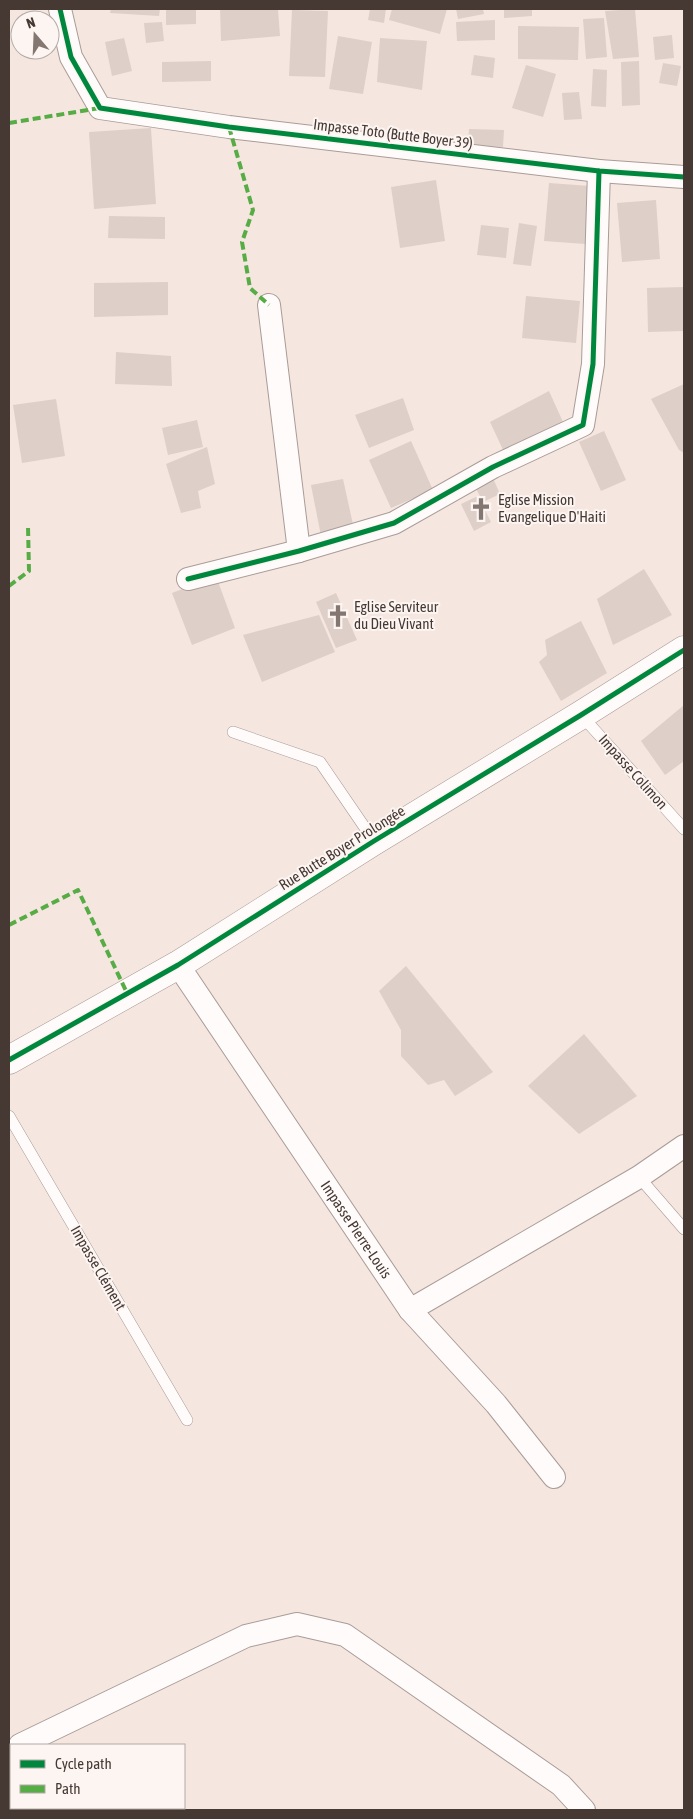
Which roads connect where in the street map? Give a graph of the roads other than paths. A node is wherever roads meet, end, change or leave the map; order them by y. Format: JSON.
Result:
{"nodes":[{"id":1,"x":60,"y":9,"type":"edge"},
{"id":2,"x":598,"y":170,"type":"junction"},
{"id":3,"x":684,"y":177,"type":"edge"},
{"id":4,"x":269,"y":305,"type":"dead end"},
{"id":5,"x":299,"y":551,"type":"junction"},
{"id":6,"x":188,"y":579,"type":"dead end"},
{"id":7,"x":684,"y":650,"type":"edge"},
{"id":8,"x":581,"y":715,"type":"junction"},
{"id":9,"x":233,"y":732,"type":"dead end"},
{"id":10,"x":684,"y":829,"type":"edge"},
{"id":11,"x":374,"y":841,"type":"junction"},
{"id":12,"x":178,"y":965,"type":"junction"},
{"id":13,"x":9,"y":1060,"type":"edge"},
{"id":14,"x":9,"y":1116,"type":"edge"},
{"id":15,"x":684,"y":1146,"type":"edge"},
{"id":16,"x":639,"y":1177,"type":"junction"},
{"id":17,"x":684,"y":1229,"type":"edge"},
{"id":18,"x":410,"y":1310,"type":"junction"},
{"id":19,"x":187,"y":1420,"type":"dead end"},
{"id":20,"x":554,"y":1477,"type":"dead end"},
{"id":21,"x":22,"y":1744,"type":"edge"},
{"id":22,"x":584,"y":1810,"type":"edge"}],
"edges":[{"from":1,"to":2,"type":"street","name":"Impasse Toto (Butte Boyer 39)"},
{"from":2,"to":3,"type":"street","name":"Impasse Toto (Butte Boyer 39)"},
{"from":2,"to":5,"type":"street"},
{"from":4,"to":5,"type":"street"},
{"from":5,"to":6,"type":"street"},
{"from":7,"to":8,"type":"street","name":"Rue Butte Boyer Prolongée"},
{"from":8,"to":10,"type":"lane","name":"Impasse Colimon"},
{"from":8,"to":11,"type":"street","name":"Rue Butte Boyer Prolongée"},
{"from":9,"to":11,"type":"lane"},
{"from":11,"to":12,"type":"street","name":"Rue Butte Boyer Prolongée"},
{"from":12,"to":13,"type":"street","name":"Rue Butte Boyer Prolongée"},
{"from":12,"to":18,"type":"street","name":"Impasse Pierre-Louis"},
{"from":14,"to":19,"type":"lane","name":"Impasse Clément"},
{"from":15,"to":16,"type":"street"},
{"from":16,"to":17,"type":"lane"},
{"from":16,"to":18,"type":"street"},
{"from":18,"to":20,"type":"street","name":"Impasse Pierre-Louis"},
{"from":21,"to":22,"type":"street"}]}
